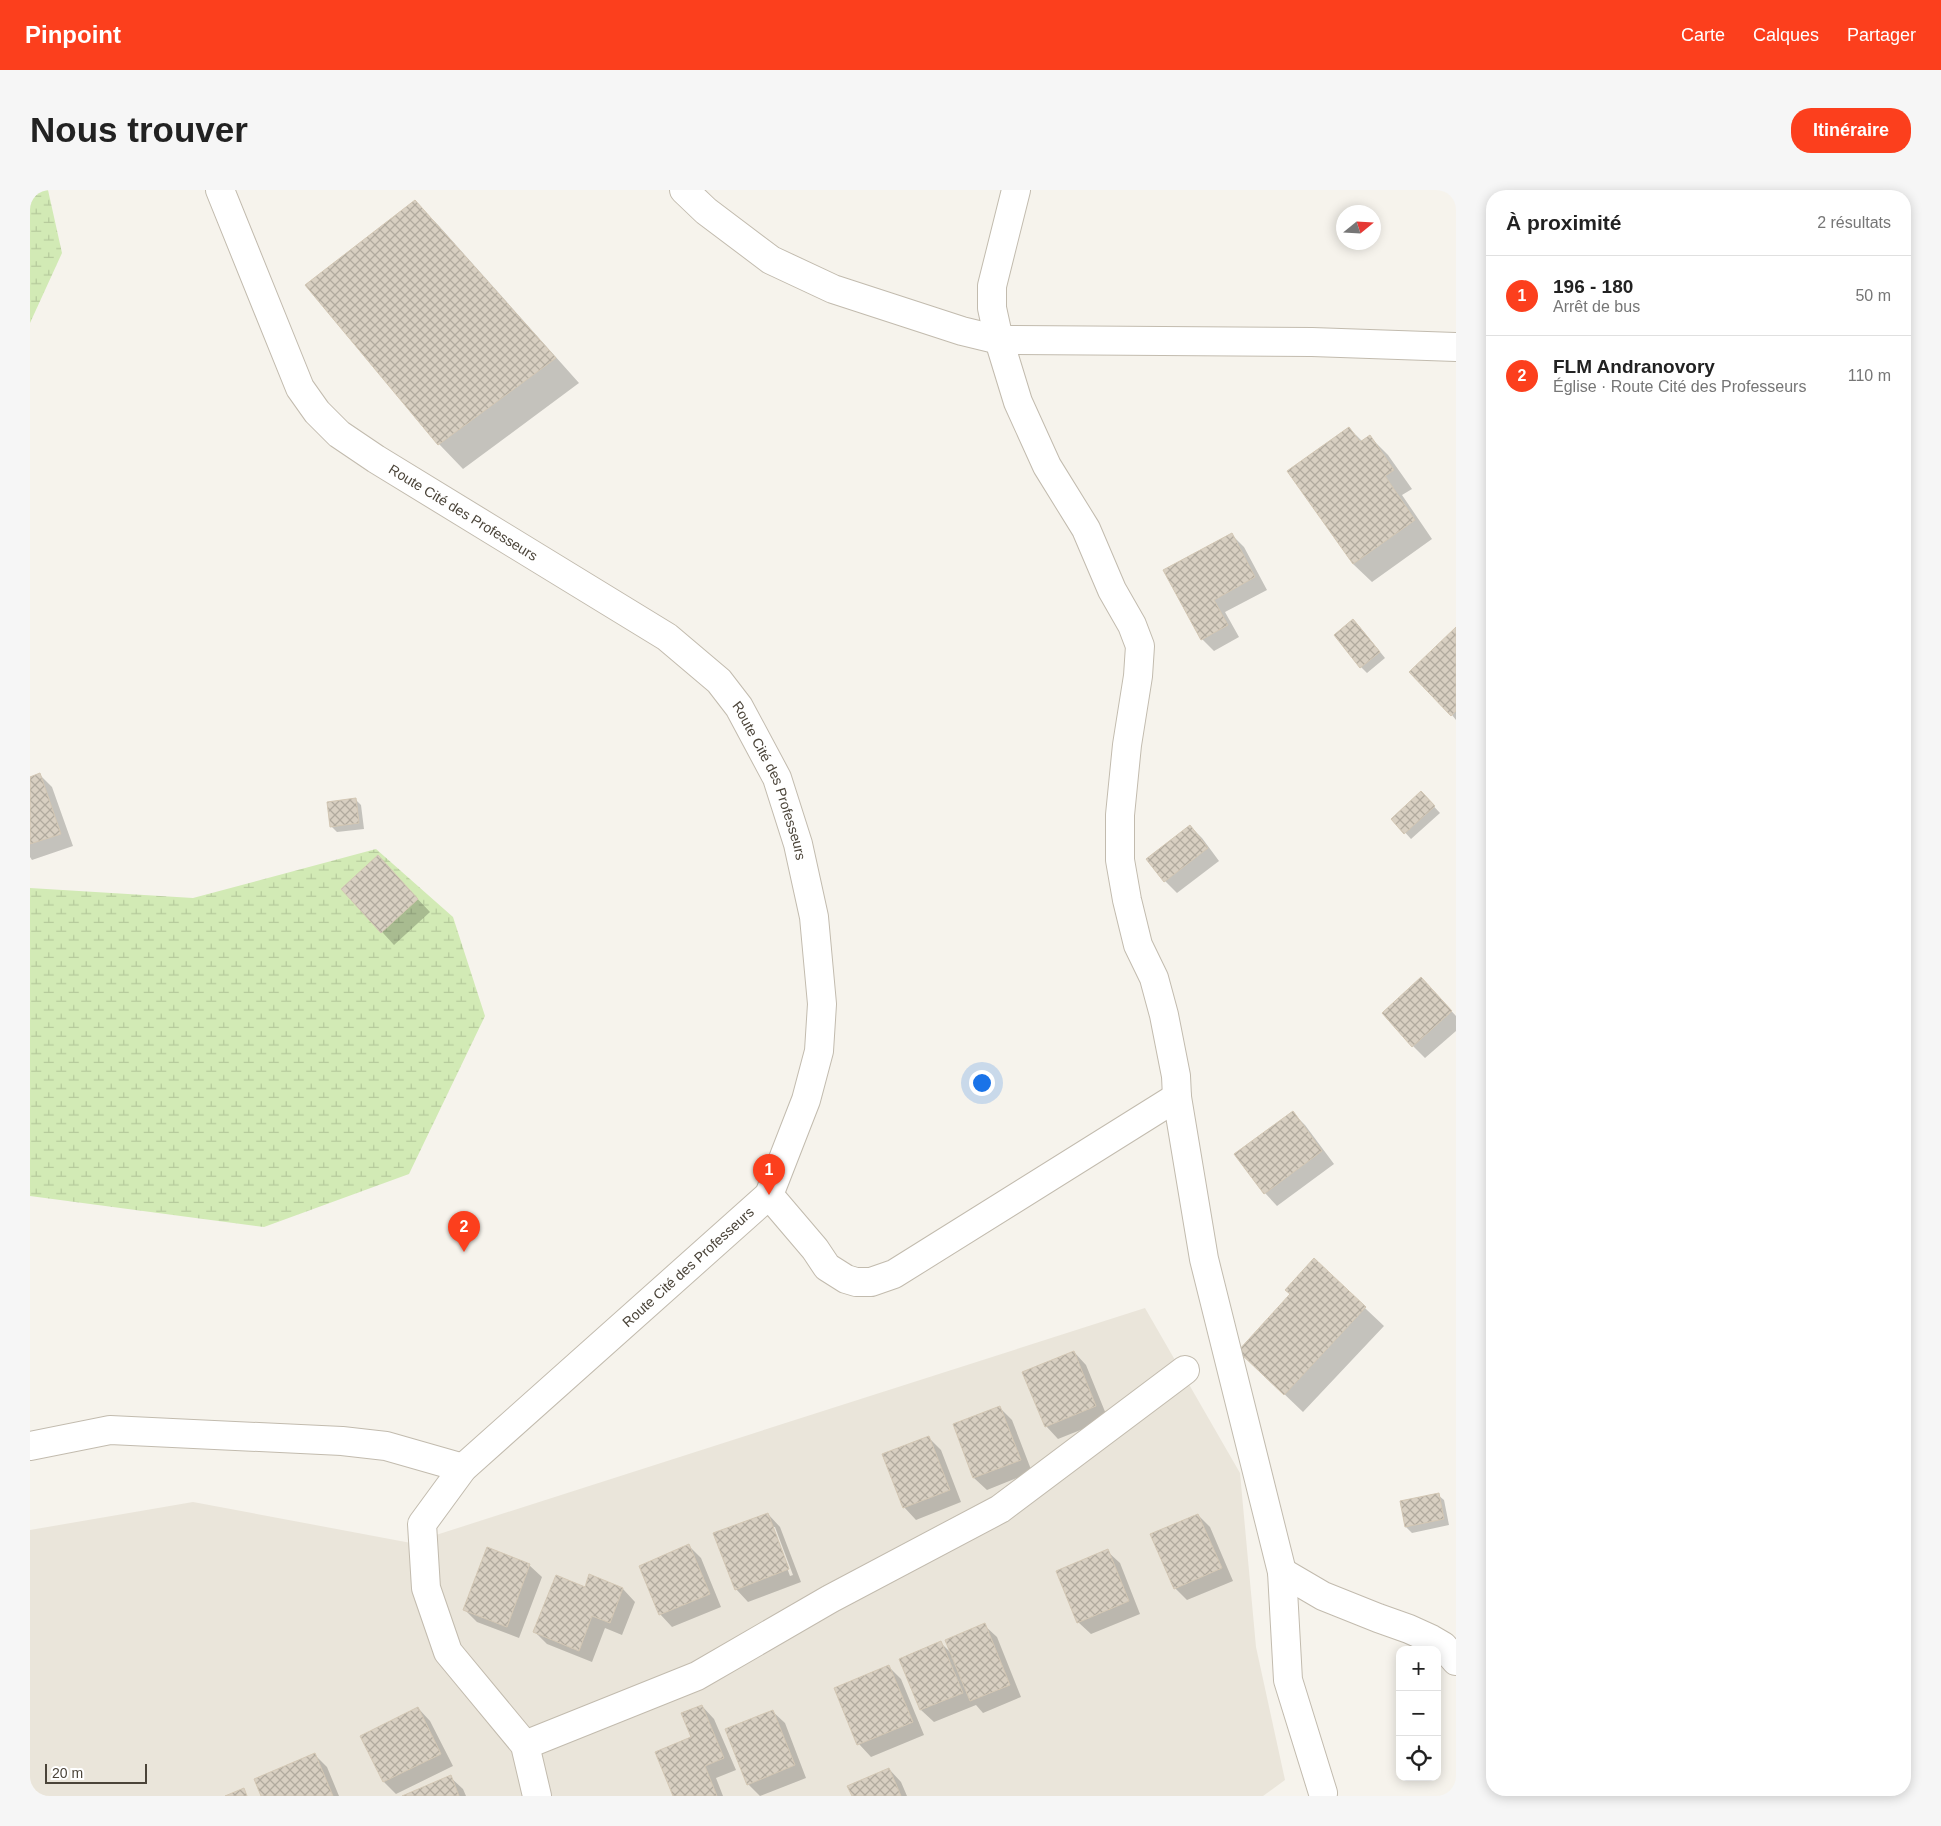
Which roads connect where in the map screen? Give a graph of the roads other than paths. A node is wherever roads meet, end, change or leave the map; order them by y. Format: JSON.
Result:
{"nodes":[{"id":1,"x":220,"y":190,"type":"edge"},
{"id":2,"x":684,"y":190,"type":"edge"},
{"id":3,"x":1016,"y":190,"type":"edge"},
{"id":4,"x":999,"y":340,"type":"junction"},
{"id":5,"x":1456,"y":347,"type":"edge"},
{"id":6,"x":1177,"y":1097,"type":"junction"},
{"id":7,"x":769,"y":1195,"type":"junction"},
{"id":8,"x":1184,"y":1370,"type":"dead end"},
{"id":9,"x":30,"y":1446,"type":"edge"},
{"id":10,"x":463,"y":1468,"type":"junction"},
{"id":11,"x":1282,"y":1572,"type":"junction"},
{"id":12,"x":1456,"y":1661,"type":"edge"},
{"id":13,"x":525,"y":1745,"type":"junction"},
{"id":14,"x":1323,"y":1793,"type":"dead end"},
{"id":15,"x":536,"y":1796,"type":"edge"}],
"edges":[{"from":1,"to":7,"type":"street","name":"Route Cité des Professeurs"},
{"from":2,"to":4,"type":"street"},
{"from":3,"to":4,"type":"street"},
{"from":4,"to":5,"type":"street"},
{"from":4,"to":6,"type":"street"},
{"from":6,"to":7,"type":"street"},
{"from":6,"to":11,"type":"street"},
{"from":7,"to":10,"type":"street","name":"Route Cité des Professeurs"},
{"from":8,"to":13,"type":"street"},
{"from":9,"to":10,"type":"street"},
{"from":10,"to":13,"type":"street","name":"Route Cité des Professeurs"},
{"from":11,"to":12,"type":"street"},
{"from":11,"to":14,"type":"street"},
{"from":13,"to":15,"type":"street"}]}
